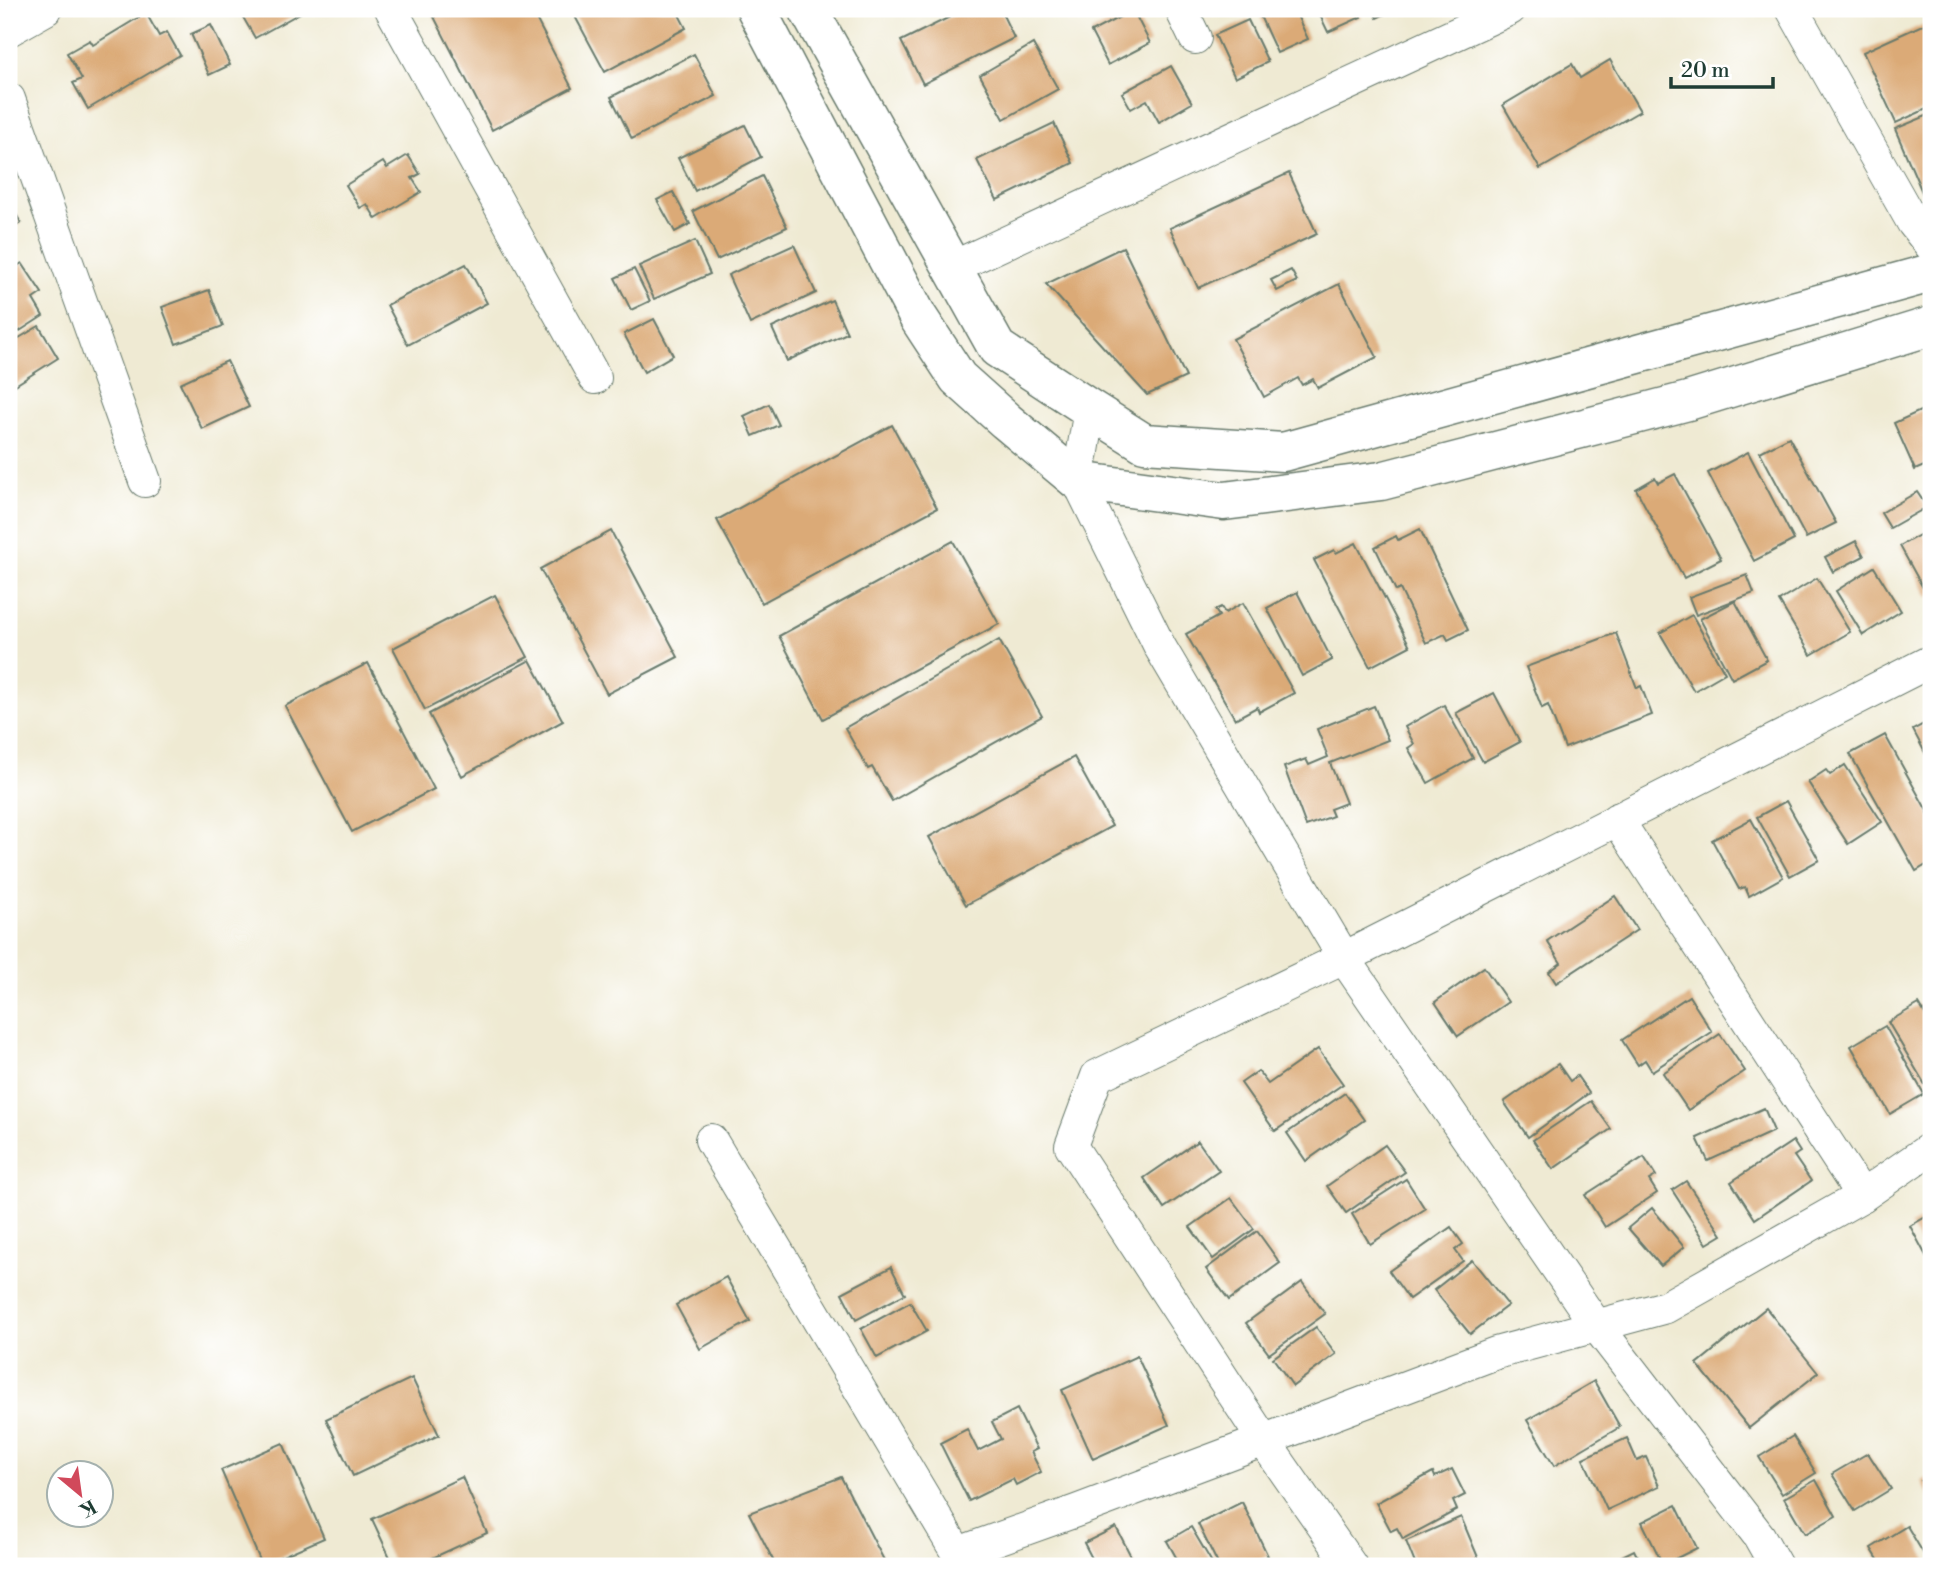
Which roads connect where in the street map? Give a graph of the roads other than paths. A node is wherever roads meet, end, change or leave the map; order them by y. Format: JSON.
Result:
{"nodes":[{"id":1,"x":46,"y":9,"type":"edge"},
{"id":2,"x":391,"y":9,"type":"edge"},
{"id":3,"x":755,"y":9,"type":"edge"},
{"id":4,"x":808,"y":9,"type":"edge"},
{"id":5,"x":1181,"y":9,"type":"edge"},
{"id":6,"x":1510,"y":9,"type":"edge"},
{"id":7,"x":1792,"y":9,"type":"edge"},
{"id":8,"x":9,"y":30,"type":"edge"},
{"id":9,"x":1195,"y":37,"type":"dead end"},
{"id":10,"x":9,"y":99,"type":"edge"},
{"id":11,"x":1931,"y":246,"type":"edge"},
{"id":12,"x":951,"y":268,"type":"junction"},
{"id":13,"x":1931,"y":273,"type":"edge"},
{"id":14,"x":1931,"y":326,"type":"edge"},
{"id":15,"x":595,"y":378,"type":"dead end"},
{"id":16,"x":1090,"y":409,"type":"junction"},
{"id":17,"x":145,"y":481,"type":"dead end"},
{"id":18,"x":1078,"y":481,"type":"junction"},
{"id":19,"x":1931,"y":661,"type":"edge"},
{"id":20,"x":1617,"y":819,"type":"junction"},
{"id":21,"x":1345,"y":958,"type":"junction"},
{"id":22,"x":711,"y":1140,"type":"dead end"},
{"id":23,"x":1931,"y":1148,"type":"edge"},
{"id":24,"x":1862,"y":1196,"type":"junction"},
{"id":25,"x":1596,"y":1325,"type":"junction"},
{"id":26,"x":1264,"y":1441,"type":"junction"},
{"id":27,"x":962,"y":1560,"type":"edge"},
{"id":28,"x":1351,"y":1566,"type":"edge"},
{"id":29,"x":1776,"y":1566,"type":"edge"}],
"edges":[{"from":1,"to":8,"type":"street"},
{"from":2,"to":15,"type":"street"},
{"from":3,"to":18,"type":"street"},
{"from":4,"to":12,"type":"street"},
{"from":5,"to":9,"type":"street"},
{"from":6,"to":12,"type":"street"},
{"from":7,"to":11,"type":"street"},
{"from":10,"to":17,"type":"street"},
{"from":12,"to":16,"type":"street"},
{"from":13,"to":16,"type":"street"},
{"from":14,"to":18,"type":"street"},
{"from":16,"to":18,"type":"street"},
{"from":18,"to":21,"type":"street"},
{"from":19,"to":20,"type":"street"},
{"from":20,"to":21,"type":"street"},
{"from":20,"to":24,"type":"street"},
{"from":21,"to":25,"type":"street"},
{"from":21,"to":26,"type":"street"},
{"from":22,"to":27,"type":"street"},
{"from":23,"to":24,"type":"street"},
{"from":24,"to":25,"type":"street"},
{"from":25,"to":26,"type":"street"},
{"from":25,"to":29,"type":"street"},
{"from":26,"to":27,"type":"street"},
{"from":26,"to":28,"type":"street"}]}
